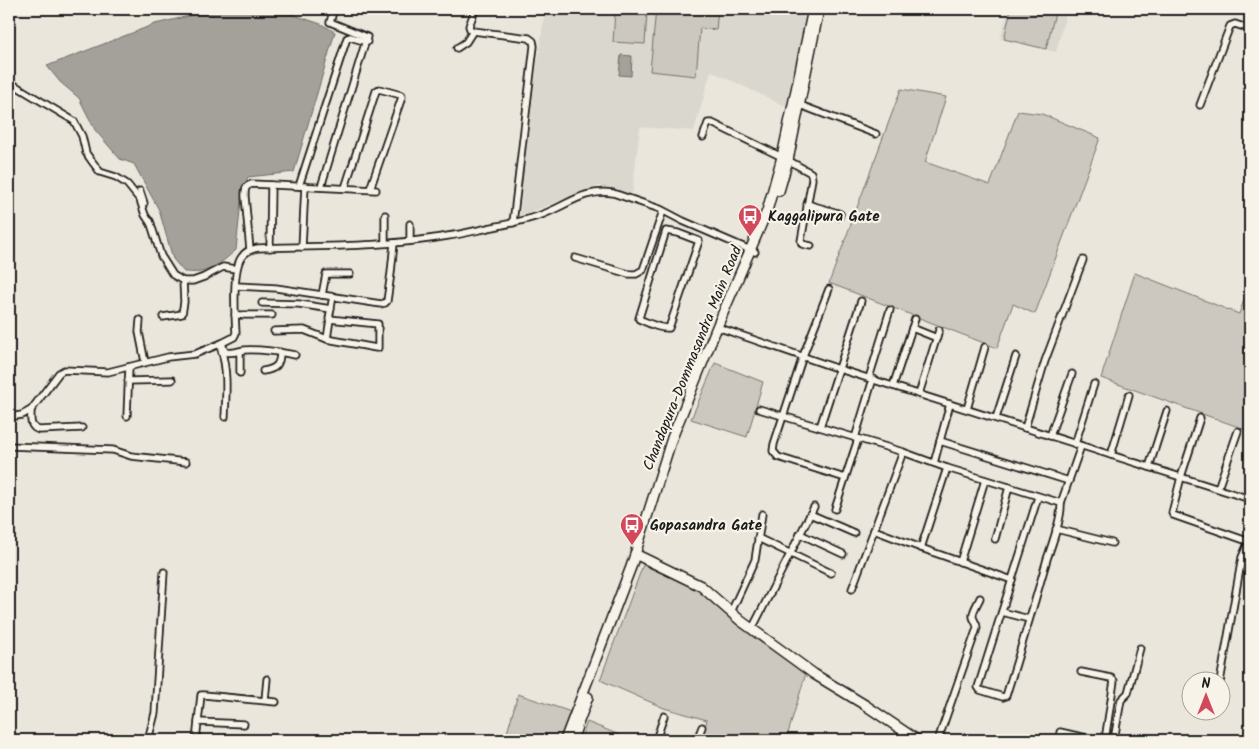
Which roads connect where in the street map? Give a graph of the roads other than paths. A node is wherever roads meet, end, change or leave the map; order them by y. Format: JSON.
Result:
{"nodes":[{"id":1,"x":334,"y":9,"type":"edge"},
{"id":2,"x":474,"y":9,"type":"edge"},
{"id":3,"x":813,"y":9,"type":"edge"},
{"id":4,"x":820,"y":9,"type":"edge"},
{"id":5,"x":1250,"y":29,"type":"edge"},
{"id":6,"x":473,"y":31,"type":"junction"},
{"id":7,"x":366,"y":42,"type":"junction"},
{"id":8,"x":457,"y":48,"type":"dead end"},
{"id":9,"x":9,"y":83,"type":"edge"},
{"id":10,"x":800,"y":104,"type":"junction"},
{"id":11,"x":1200,"y":105,"type":"dead end"},
{"id":12,"x":876,"y":134,"type":"dead end"},
{"id":13,"x":703,"y":137,"type":"dead end"},
{"id":14,"x":785,"y":159,"type":"junction"},
{"id":15,"x":271,"y":184,"type":"junction"},
{"id":16,"x":302,"y":186,"type":"junction"},
{"id":17,"x":321,"y":187,"type":"junction"},
{"id":18,"x":345,"y":188,"type":"junction"},
{"id":19,"x":140,"y":191,"type":"dead end"},
{"id":20,"x":807,"y":204,"type":"junction"},
{"id":21,"x":663,"y":211,"type":"junction"},
{"id":22,"x":386,"y":215,"type":"dead end"},
{"id":23,"x":839,"y":217,"type":"dead end"},
{"id":24,"x":513,"y":222,"type":"junction"},
{"id":25,"x":151,"y":224,"type":"junction"},
{"id":26,"x":410,"y":224,"type":"dead end"},
{"id":27,"x":688,"y":224,"type":"junction"},
{"id":28,"x":685,"y":236,"type":"junction"},
{"id":29,"x":410,"y":241,"type":"junction"},
{"id":30,"x":385,"y":243,"type":"junction"},
{"id":31,"x":394,"y":243,"type":"junction"},
{"id":32,"x":811,"y":246,"type":"dead end"},
{"id":33,"x":302,"y":247,"type":"junction"},
{"id":34,"x":270,"y":248,"type":"junction"},
{"id":35,"x":250,"y":250,"type":"junction"},
{"id":36,"x":752,"y":251,"type":"junction"},
{"id":37,"x":575,"y":258,"type":"dead end"},
{"id":38,"x":1083,"y":260,"type":"dead end"},
{"id":39,"x":236,"y":269,"type":"junction"},
{"id":40,"x":350,"y":274,"type":"dead end"},
{"id":41,"x":183,"y":281,"type":"junction"},
{"id":42,"x":236,"y":286,"type":"junction"},
{"id":43,"x":829,"y":289,"type":"dead end"},
{"id":44,"x":322,"y":295,"type":"junction"},
{"id":45,"x":333,"y":296,"type":"junction"},
{"id":46,"x":861,"y":301,"type":"dead end"},
{"id":47,"x":262,"y":303,"type":"dead end"},
{"id":48,"x":331,"y":309,"type":"junction"},
{"id":49,"x":890,"y":310,"type":"dead end"},
{"id":50,"x":272,"y":315,"type":"dead end"},
{"id":51,"x":235,"y":316,"type":"junction"},
{"id":52,"x":163,"y":317,"type":"dead end"},
{"id":53,"x":915,"y":318,"type":"dead end"},
{"id":54,"x":140,"y":320,"type":"dead end"},
{"id":55,"x":330,"y":320,"type":"junction"},
{"id":56,"x":720,"y":328,"type":"junction"},
{"id":57,"x":912,"y":328,"type":"junction"},
{"id":58,"x":939,"y":330,"type":"dead end"},
{"id":59,"x":274,"y":332,"type":"dead end"},
{"id":60,"x":937,"y":338,"type":"junction"},
{"id":61,"x":327,"y":339,"type":"junction"},
{"id":62,"x":221,"y":344,"type":"junction"},
{"id":63,"x":985,"y":347,"type":"dead end"},
{"id":64,"x":240,"y":351,"type":"junction"},
{"id":65,"x":280,"y":352,"type":"junction"},
{"id":66,"x":295,"y":355,"type":"dead end"},
{"id":67,"x":804,"y":356,"type":"junction"},
{"id":68,"x":1016,"y":356,"type":"dead end"},
{"id":69,"x":145,"y":362,"type":"junction"},
{"id":70,"x":129,"y":367,"type":"junction"},
{"id":71,"x":839,"y":369,"type":"junction"},
{"id":72,"x":263,"y":371,"type":"dead end"},
{"id":73,"x":240,"y":373,"type":"dead end"},
{"id":74,"x":1072,"y":374,"type":"dead end"},
{"id":75,"x":871,"y":378,"type":"junction"},
{"id":76,"x":172,"y":380,"type":"dead end"},
{"id":77,"x":128,"y":382,"type":"junction"},
{"id":78,"x":1094,"y":384,"type":"dead end"},
{"id":79,"x":893,"y":386,"type":"junction"},
{"id":80,"x":919,"y":394,"type":"junction"},
{"id":81,"x":1129,"y":395,"type":"dead end"},
{"id":82,"x":950,"y":404,"type":"junction"},
{"id":83,"x":759,"y":409,"type":"dead end"},
{"id":84,"x":967,"y":409,"type":"junction"},
{"id":85,"x":31,"y":410,"type":"junction"},
{"id":86,"x":1167,"y":411,"type":"dead end"},
{"id":87,"x":127,"y":416,"type":"dead end"},
{"id":88,"x":783,"y":416,"type":"junction"},
{"id":89,"x":9,"y":417,"type":"edge"},
{"id":90,"x":225,"y":418,"type":"dead end"},
{"id":91,"x":996,"y":418,"type":"junction"},
{"id":92,"x":1200,"y":418,"type":"dead end"},
{"id":93,"x":820,"y":427,"type":"junction"},
{"id":94,"x":82,"y":428,"type":"dead end"},
{"id":95,"x":1025,"y":428,"type":"junction"},
{"id":96,"x":1238,"y":431,"type":"dead end"},
{"id":97,"x":1050,"y":436,"type":"junction"},
{"id":98,"x":857,"y":439,"type":"junction"},
{"id":99,"x":940,"y":441,"type":"junction"},
{"id":100,"x":1078,"y":445,"type":"junction"},
{"id":101,"x":9,"y":446,"type":"edge"},
{"id":102,"x":903,"y":452,"type":"junction"},
{"id":103,"x":1111,"y":455,"type":"junction"},
{"id":104,"x":186,"y":462,"type":"dead end"},
{"id":105,"x":934,"y":463,"type":"junction"},
{"id":106,"x":1149,"y":467,"type":"junction"},
{"id":107,"x":947,"y":468,"type":"junction"},
{"id":108,"x":1181,"y":477,"type":"junction"},
{"id":109,"x":845,"y":478,"type":"junction"},
{"id":110,"x":985,"y":480,"type":"junction"},
{"id":111,"x":1070,"y":481,"type":"junction"},
{"id":112,"x":1009,"y":487,"type":"junction"},
{"id":113,"x":1218,"y":488,"type":"junction"},
{"id":114,"x":1038,"y":497,"type":"junction"},
{"id":115,"x":1250,"y":499,"type":"edge"},
{"id":116,"x":1062,"y":503,"type":"junction"},
{"id":117,"x":814,"y":507,"type":"dead end"},
{"id":118,"x":835,"y":508,"type":"dead end"},
{"id":119,"x":762,"y":514,"type":"dead end"},
{"id":120,"x":810,"y":514,"type":"junction"},
{"id":121,"x":1056,"y":528,"type":"junction"},
{"id":122,"x":874,"y":530,"type":"junction"},
{"id":123,"x":854,"y":533,"type":"dead end"},
{"id":124,"x":800,"y":534,"type":"junction"},
{"id":125,"x":758,"y":538,"type":"junction"},
{"id":126,"x":995,"y":539,"type":"dead end"},
{"id":127,"x":1250,"y":541,"type":"edge"},
{"id":128,"x":1112,"y":543,"type":"dead end"},
{"id":129,"x":920,"y":548,"type":"junction"},
{"id":130,"x":790,"y":554,"type":"junction"},
{"id":131,"x":843,"y":554,"type":"dead end"},
{"id":132,"x":638,"y":556,"type":"junction"},
{"id":133,"x":960,"y":562,"type":"junction"},
{"id":134,"x":164,"y":572,"type":"dead end"},
{"id":135,"x":831,"y":573,"type":"dead end"},
{"id":136,"x":1012,"y":580,"type":"junction"},
{"id":137,"x":852,"y":589,"type":"dead end"},
{"id":138,"x":980,"y":598,"type":"dead end"},
{"id":139,"x":731,"y":612,"type":"junction"},
{"id":140,"x":1002,"y":612,"type":"junction"},
{"id":141,"x":1030,"y":619,"type":"junction"},
{"id":142,"x":752,"y":629,"type":"junction"},
{"id":143,"x":1140,"y":648,"type":"dead end"},
{"id":144,"x":1081,"y":672,"type":"dead end"},
{"id":145,"x":1222,"y":672,"type":"edge"},
{"id":146,"x":266,"y":679,"type":"dead end"},
{"id":147,"x":264,"y":700,"type":"junction"},
{"id":148,"x":276,"y":702,"type":"dead end"},
{"id":149,"x":664,"y":716,"type":"dead end"},
{"id":150,"x":198,"y":722,"type":"junction"},
{"id":151,"x":244,"y":724,"type":"dead end"},
{"id":152,"x":702,"y":727,"type":"dead end"},
{"id":153,"x":1060,"y":732,"type":"dead end"},
{"id":154,"x":148,"y":740,"type":"edge"},
{"id":155,"x":196,"y":740,"type":"edge"},
{"id":156,"x":565,"y":740,"type":"edge"},
{"id":157,"x":572,"y":740,"type":"edge"},
{"id":158,"x":656,"y":740,"type":"edge"},
{"id":159,"x":697,"y":740,"type":"edge"},
{"id":160,"x":918,"y":740,"type":"edge"},
{"id":161,"x":938,"y":740,"type":"edge"},
{"id":162,"x":1096,"y":740,"type":"edge"},
{"id":163,"x":1105,"y":740,"type":"edge"},
{"id":164,"x":1114,"y":740,"type":"edge"}],
"edges":[{"from":1,"to":7,"type":"street"},
{"from":2,"to":6,"type":"street"},
{"from":3,"to":14,"type":"main road","name":"Chandapura-Dommasandra Main Road"},
{"from":4,"to":10,"type":"main road","name":"Chandapura-Dommasandra Main Road"},
{"from":5,"to":11,"type":"street"},
{"from":6,"to":8,"type":"street"},
{"from":6,"to":24,"type":"street"},
{"from":7,"to":16,"type":"street"},
{"from":7,"to":17,"type":"street"},
{"from":9,"to":25,"type":"street"},
{"from":10,"to":12,"type":"street"},
{"from":10,"to":14,"type":"main road","name":"Chandapura-Dommasandra Main Road"},
{"from":13,"to":14,"type":"street"},
{"from":14,"to":20,"type":"street"},
{"from":14,"to":36,"type":"main road","name":"Chandapura-Dommasandra Main Road"},
{"from":15,"to":16,"type":"street"},
{"from":15,"to":34,"type":"street"},
{"from":15,"to":35,"type":"street"},
{"from":16,"to":17,"type":"street"},
{"from":16,"to":33,"type":"street"},
{"from":17,"to":18,"type":"street"},
{"from":18,"to":18,"type":"street"},
{"from":19,"to":25,"type":"street"},
{"from":20,"to":23,"type":"street"},
{"from":20,"to":32,"type":"street"},
{"from":21,"to":24,"type":"street"},
{"from":21,"to":27,"type":"street"},
{"from":21,"to":37,"type":"street"},
{"from":22,"to":30,"type":"street"},
{"from":24,"to":29,"type":"street"},
{"from":25,"to":41,"type":"street"},
{"from":26,"to":29,"type":"street"},
{"from":27,"to":28,"type":"street"},
{"from":27,"to":36,"type":"street"},
{"from":28,"to":28,"type":"street"},
{"from":29,"to":31,"type":"street"},
{"from":30,"to":31,"type":"street"},
{"from":30,"to":33,"type":"street"},
{"from":31,"to":45,"type":"street"},
{"from":33,"to":34,"type":"street"},
{"from":34,"to":35,"type":"street"},
{"from":35,"to":39,"type":"street"},
{"from":36,"to":56,"type":"main road","name":"Chandapura-Dommasandra Main Road"},
{"from":38,"to":95,"type":"street"},
{"from":39,"to":41,"type":"street"},
{"from":39,"to":42,"type":"street"},
{"from":40,"to":44,"type":"street"},
{"from":41,"to":52,"type":"street"},
{"from":42,"to":44,"type":"street"},
{"from":42,"to":51,"type":"street"},
{"from":43,"to":67,"type":"street"},
{"from":44,"to":45,"type":"street"},
{"from":45,"to":48,"type":"street"},
{"from":46,"to":71,"type":"street"},
{"from":47,"to":48,"type":"street"},
{"from":48,"to":55,"type":"street"},
{"from":49,"to":75,"type":"street"},
{"from":50,"to":51,"type":"street"},
{"from":51,"to":62,"type":"street"},
{"from":53,"to":57,"type":"street"},
{"from":54,"to":69,"type":"street"},
{"from":55,"to":61,"type":"street"},
{"from":55,"to":61,"type":"street"},
{"from":56,"to":67,"type":"street"},
{"from":56,"to":132,"type":"main road","name":"Chandapura-Dommasandra Main Road"},
{"from":57,"to":60,"type":"street"},
{"from":57,"to":79,"type":"street"},
{"from":58,"to":60,"type":"street"},
{"from":59,"to":61,"type":"street"},
{"from":60,"to":80,"type":"street"},
{"from":62,"to":64,"type":"street"},
{"from":62,"to":69,"type":"street"},
{"from":62,"to":90,"type":"street"},
{"from":63,"to":84,"type":"street"},
{"from":64,"to":65,"type":"street"},
{"from":64,"to":73,"type":"street"},
{"from":65,"to":66,"type":"street"},
{"from":65,"to":72,"type":"street"},
{"from":67,"to":71,"type":"street"},
{"from":67,"to":88,"type":"street"},
{"from":68,"to":91,"type":"street"},
{"from":69,"to":70,"type":"street"},
{"from":70,"to":77,"type":"street"},
{"from":70,"to":85,"type":"street"},
{"from":71,"to":75,"type":"street"},
{"from":71,"to":93,"type":"street"},
{"from":74,"to":97,"type":"street"},
{"from":75,"to":79,"type":"street"},
{"from":75,"to":98,"type":"street"},
{"from":76,"to":77,"type":"street"},
{"from":77,"to":87,"type":"street"},
{"from":78,"to":100,"type":"street"},
{"from":79,"to":80,"type":"street"},
{"from":80,"to":82,"type":"street"},
{"from":81,"to":103,"type":"street"},
{"from":82,"to":84,"type":"street"},
{"from":82,"to":99,"type":"street"},
{"from":83,"to":88,"type":"street"},
{"from":84,"to":91,"type":"street"},
{"from":85,"to":89,"type":"street"},
{"from":85,"to":94,"type":"street"},
{"from":86,"to":106,"type":"street"},
{"from":88,"to":93,"type":"street"},
{"from":88,"to":109,"type":"street"},
{"from":91,"to":95,"type":"street"},
{"from":92,"to":108,"type":"street"},
{"from":93,"to":98,"type":"street"},
{"from":95,"to":97,"type":"street"},
{"from":96,"to":113,"type":"street"},
{"from":97,"to":100,"type":"street"},
{"from":98,"to":102,"type":"street"},
{"from":98,"to":109,"type":"street"},
{"from":99,"to":105,"type":"street"},
{"from":99,"to":111,"type":"street"},
{"from":100,"to":103,"type":"street"},
{"from":100,"to":111,"type":"street"},
{"from":101,"to":104,"type":"street"},
{"from":102,"to":105,"type":"street"},
{"from":102,"to":122,"type":"street"},
{"from":103,"to":106,"type":"street"},
{"from":105,"to":107,"type":"street"},
{"from":106,"to":108,"type":"street"},
{"from":107,"to":110,"type":"street"},
{"from":107,"to":129,"type":"street"},
{"from":108,"to":113,"type":"street"},
{"from":108,"to":127,"type":"street"},
{"from":109,"to":118,"type":"street"},
{"from":110,"to":112,"type":"street"},
{"from":110,"to":133,"type":"street"},
{"from":111,"to":116,"type":"street"},
{"from":112,"to":114,"type":"street"},
{"from":112,"to":126,"type":"street"},
{"from":113,"to":115,"type":"street"},
{"from":114,"to":116,"type":"street"},
{"from":114,"to":136,"type":"street"},
{"from":116,"to":121,"type":"street"},
{"from":117,"to":120,"type":"street"},
{"from":119,"to":125,"type":"street"},
{"from":120,"to":123,"type":"street"},
{"from":120,"to":124,"type":"street"},
{"from":121,"to":128,"type":"street"},
{"from":121,"to":141,"type":"street"},
{"from":122,"to":129,"type":"street"},
{"from":122,"to":137,"type":"street"},
{"from":124,"to":130,"type":"street"},
{"from":124,"to":131,"type":"street"},
{"from":125,"to":130,"type":"street"},
{"from":125,"to":139,"type":"street"},
{"from":127,"to":145,"type":"street"},
{"from":129,"to":133,"type":"street"},
{"from":130,"to":135,"type":"street"},
{"from":130,"to":142,"type":"street"},
{"from":132,"to":139,"type":"main road"},
{"from":132,"to":156,"type":"main road","name":"Chandapura-Dommasandra Main Road"},
{"from":132,"to":157,"type":"main road","name":"Chandapura-Dommasandra Main Road"},
{"from":133,"to":136,"type":"street"},
{"from":134,"to":154,"type":"street"},
{"from":136,"to":140,"type":"street"},
{"from":138,"to":161,"type":"street"},
{"from":139,"to":142,"type":"main road"},
{"from":140,"to":141,"type":"street"},
{"from":140,"to":141,"type":"street"},
{"from":142,"to":160,"type":"main road"},
{"from":143,"to":164,"type":"street"},
{"from":144,"to":163,"type":"street"},
{"from":146,"to":147,"type":"street"},
{"from":147,"to":148,"type":"street"},
{"from":147,"to":150,"type":"street"},
{"from":149,"to":158,"type":"street"},
{"from":150,"to":151,"type":"street"},
{"from":150,"to":155,"type":"street"},
{"from":152,"to":159,"type":"street"},
{"from":153,"to":162,"type":"street"}]}
